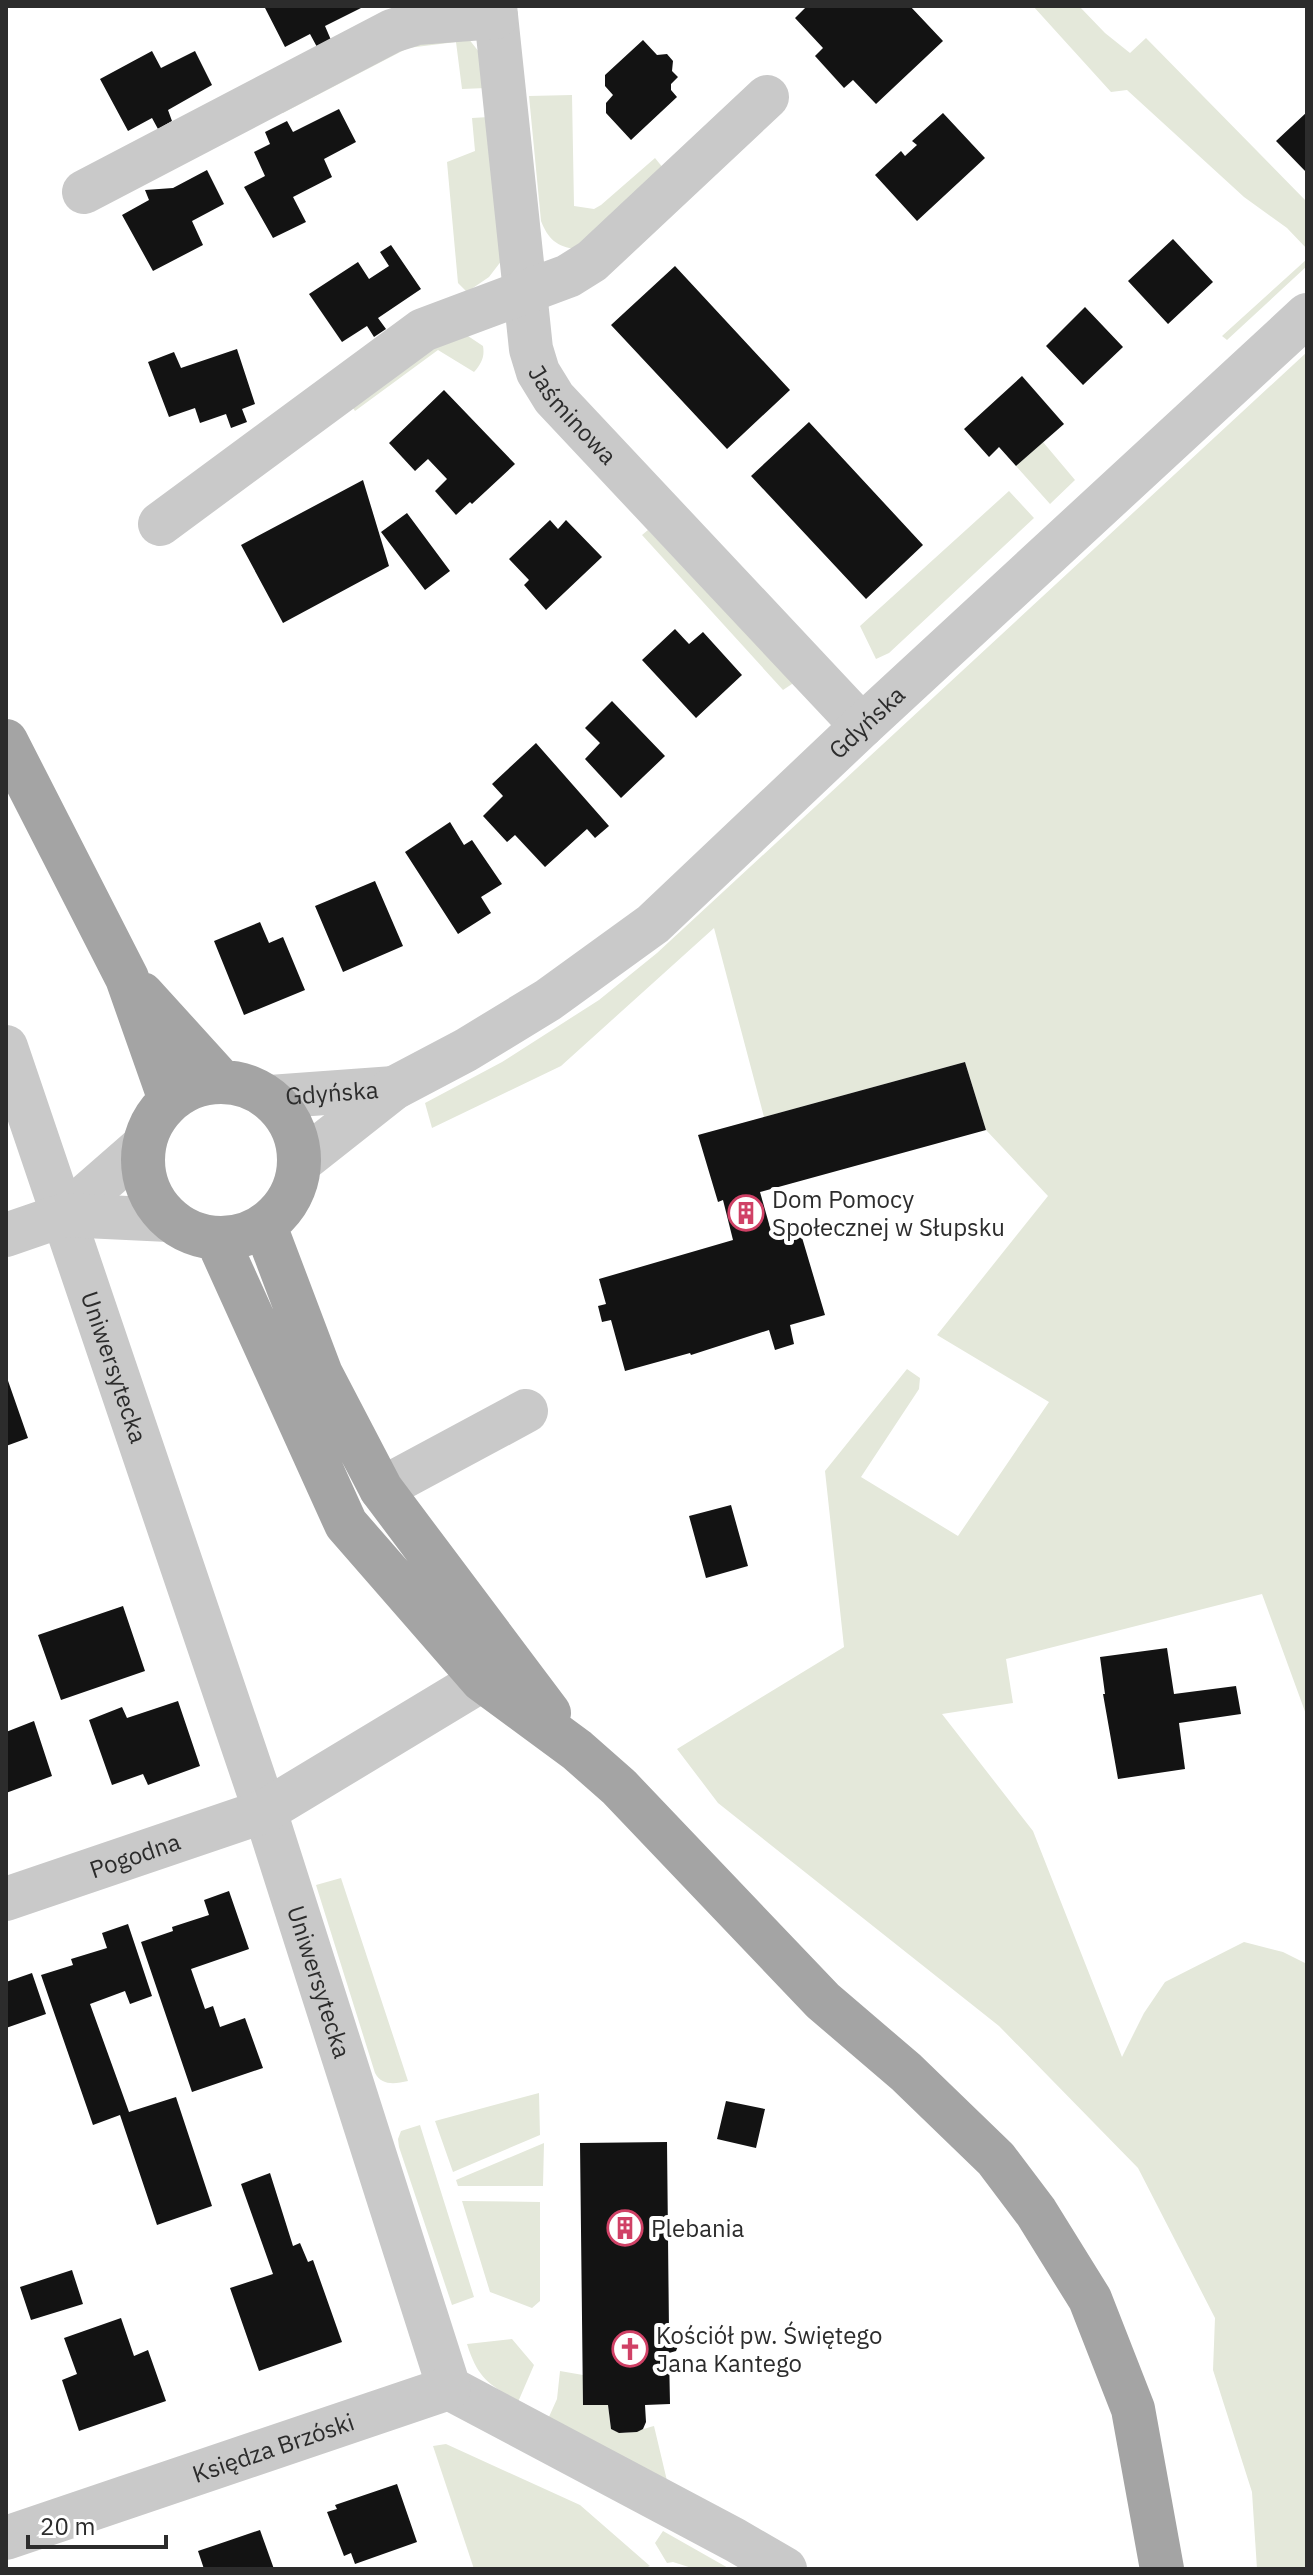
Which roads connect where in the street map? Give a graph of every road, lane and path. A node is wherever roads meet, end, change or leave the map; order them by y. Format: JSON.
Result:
{"nodes":[{"id":1,"x":496,"y":11,"type":"edge"},
{"id":2,"x":767,"y":97,"type":"dead end"},
{"id":3,"x":84,"y":192,"type":"dead end"},
{"id":4,"x":525,"y":291,"type":"junction"},
{"id":5,"x":1307,"y":315,"type":"edge"},
{"id":6,"x":160,"y":524,"type":"dead end"},
{"id":7,"x":862,"y":726,"type":"junction"},
{"id":8,"x":6,"y":741,"type":"edge"},
{"id":9,"x":127,"y":978,"type":"junction"},
{"id":10,"x":6,"y":1047,"type":"edge"},
{"id":11,"x":221,"y":1081,"type":"junction"},
{"id":12,"x":394,"y":1088,"type":"junction"},
{"id":13,"x":270,"y":1097,"type":"junction"},
{"id":14,"x":170,"y":1100,"type":"junction"},
{"id":15,"x":143,"y":1146,"type":"junction"},
{"id":16,"x":299,"y":1163,"type":"junction"},
{"id":17,"x":64,"y":1215,"type":"junction"},
{"id":18,"x":169,"y":1220,"type":"junction"},
{"id":19,"x":265,"y":1226,"type":"junction"},
{"id":20,"x":6,"y":1235,"type":"edge"},
{"id":21,"x":217,"y":1239,"type":"junction"},
{"id":22,"x":526,"y":1411,"type":"dead end"},
{"id":23,"x":381,"y":1489,"type":"junction"},
{"id":24,"x":482,"y":1680,"type":"junction"},
{"id":25,"x":577,"y":1750,"type":"junction"},
{"id":26,"x":265,"y":1811,"type":"junction"},
{"id":27,"x":6,"y":1899,"type":"edge"},
{"id":28,"x":449,"y":2388,"type":"junction"},
{"id":29,"x":6,"y":2538,"type":"edge"},
{"id":30,"x":785,"y":2569,"type":"edge"},
{"id":31,"x":1162,"y":2569,"type":"edge"}],
"edges":[{"from":1,"to":3,"type":"street"},
{"from":1,"to":4,"type":"street","name":"Jaśminowa"},
{"from":2,"to":4,"type":"street"},
{"from":4,"to":6,"type":"street"},
{"from":4,"to":7,"type":"street","name":"Jaśminowa"},
{"from":5,"to":7,"type":"street","name":"Gdyńska"},
{"from":7,"to":12,"type":"street","name":"Gdyńska"},
{"from":8,"to":9,"type":"main road"},
{"from":9,"to":11,"type":"main road"},
{"from":9,"to":14,"type":"main road"},
{"from":10,"to":17,"type":"street","name":"Uniwersytecka"},
{"from":11,"to":13,"type":"main road"},
{"from":11,"to":14,"type":"main road"},
{"from":12,"to":13,"type":"street","name":"Gdyńska"},
{"from":12,"to":16,"type":"street","name":"Gdyńska"},
{"from":13,"to":16,"type":"main road"},
{"from":14,"to":15,"type":"main road"},
{"from":15,"to":17,"type":"street"},
{"from":15,"to":18,"type":"main road"},
{"from":16,"to":19,"type":"main road"},
{"from":17,"to":18,"type":"street"},
{"from":17,"to":20,"type":"street"},
{"from":17,"to":26,"type":"street","name":"Uniwersytecka"},
{"from":18,"to":21,"type":"main road"},
{"from":19,"to":21,"type":"main road"},
{"from":19,"to":23,"type":"main road"},
{"from":21,"to":24,"type":"main road"},
{"from":22,"to":23,"type":"street"},
{"from":23,"to":25,"type":"main road"},
{"from":24,"to":25,"type":"main road"},
{"from":24,"to":26,"type":"street","name":"Pogodna"},
{"from":25,"to":31,"type":"main road"},
{"from":26,"to":27,"type":"street","name":"Pogodna"},
{"from":26,"to":28,"type":"street","name":"Uniwersytecka"},
{"from":28,"to":29,"type":"street","name":"Księdza Brzóski"},
{"from":28,"to":30,"type":"street"}]}
